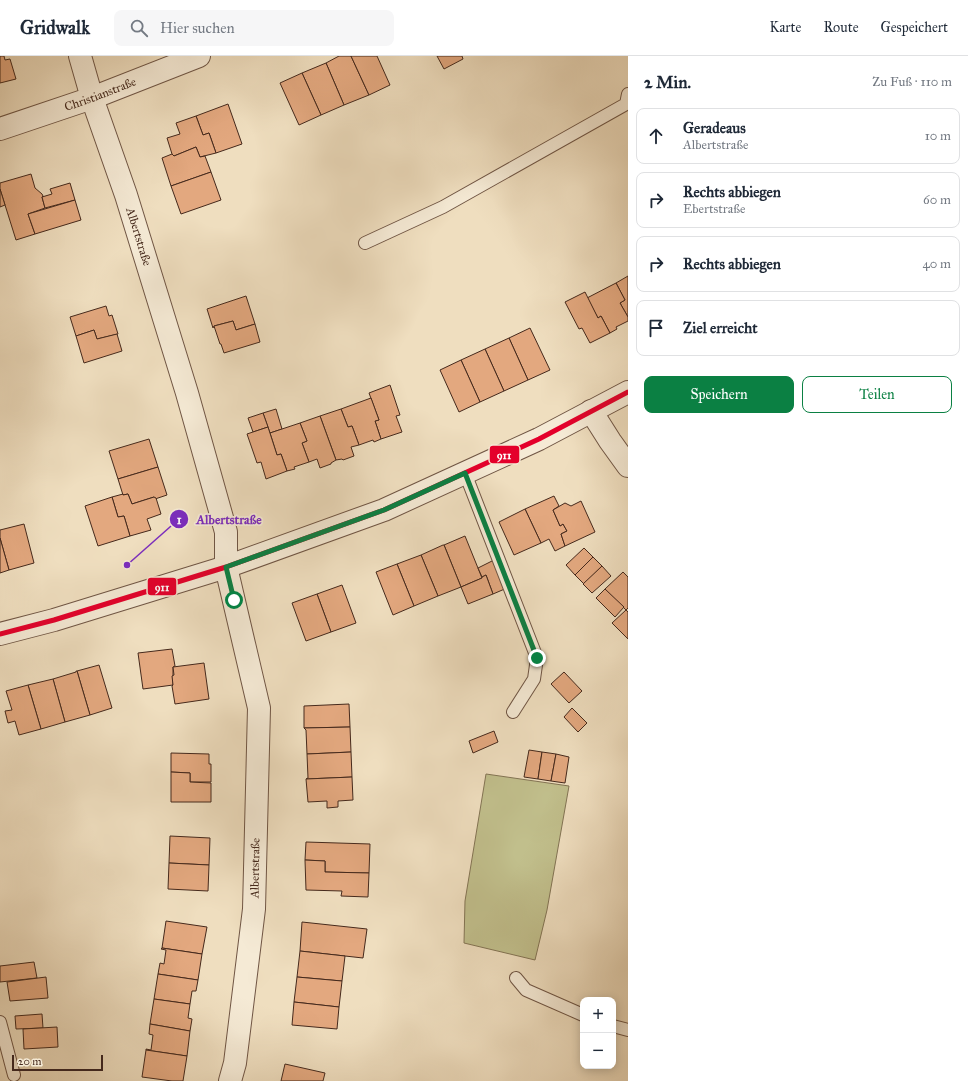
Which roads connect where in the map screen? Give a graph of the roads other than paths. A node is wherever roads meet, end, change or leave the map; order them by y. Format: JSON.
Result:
{"nodes":[{"id":1,"x":80,"y":56,"type":"edge"},
{"id":2,"x":199,"y":56,"type":"edge"},
{"id":3,"x":628,"y":94,"type":"edge"},
{"id":4,"x":92,"y":98,"type":"junction"},
{"id":5,"x":0,"y":129,"type":"edge"},
{"id":6,"x":365,"y":243,"type":"dead end"},
{"id":7,"x":628,"y":392,"type":"edge"},
{"id":8,"x":591,"y":411,"type":"junction"},
{"id":9,"x":628,"y":466,"type":"edge"},
{"id":10,"x":465,"y":473,"type":"junction"},
{"id":11,"x":226,"y":567,"type":"junction"},
{"id":12,"x":0,"y":634,"type":"edge"},
{"id":13,"x":513,"y":712,"type":"dead end"},
{"id":14,"x":516,"y":978,"type":"dead end"},
{"id":15,"x":580,"y":1014,"type":"edge"},
{"id":16,"x":0,"y":1022,"type":"edge"},
{"id":17,"x":616,"y":1027,"type":"edge"},
{"id":18,"x":628,"y":1030,"type":"edge"},
{"id":19,"x":14,"y":1075,"type":"dead end"},
{"id":20,"x":230,"y":1081,"type":"edge"}],
"edges":[{"from":1,"to":4,"type":"street","name":"Albertstraße"},
{"from":2,"to":4,"type":"street","name":"Christianstraße"},
{"from":3,"to":6,"type":"lane"},
{"from":4,"to":5,"type":"street","name":"Christianstraße"},
{"from":4,"to":11,"type":"street","name":"Albertstraße"},
{"from":7,"to":8,"type":"street"},
{"from":8,"to":9,"type":"street"},
{"from":8,"to":10,"type":"street"},
{"from":10,"to":11,"type":"street"},
{"from":10,"to":13,"type":"lane"},
{"from":11,"to":12,"type":"street"},
{"from":11,"to":20,"type":"street","name":"Albertstraße"},
{"from":14,"to":15,"type":"lane"},
{"from":16,"to":19,"type":"lane"},
{"from":17,"to":18,"type":"lane"}]}
